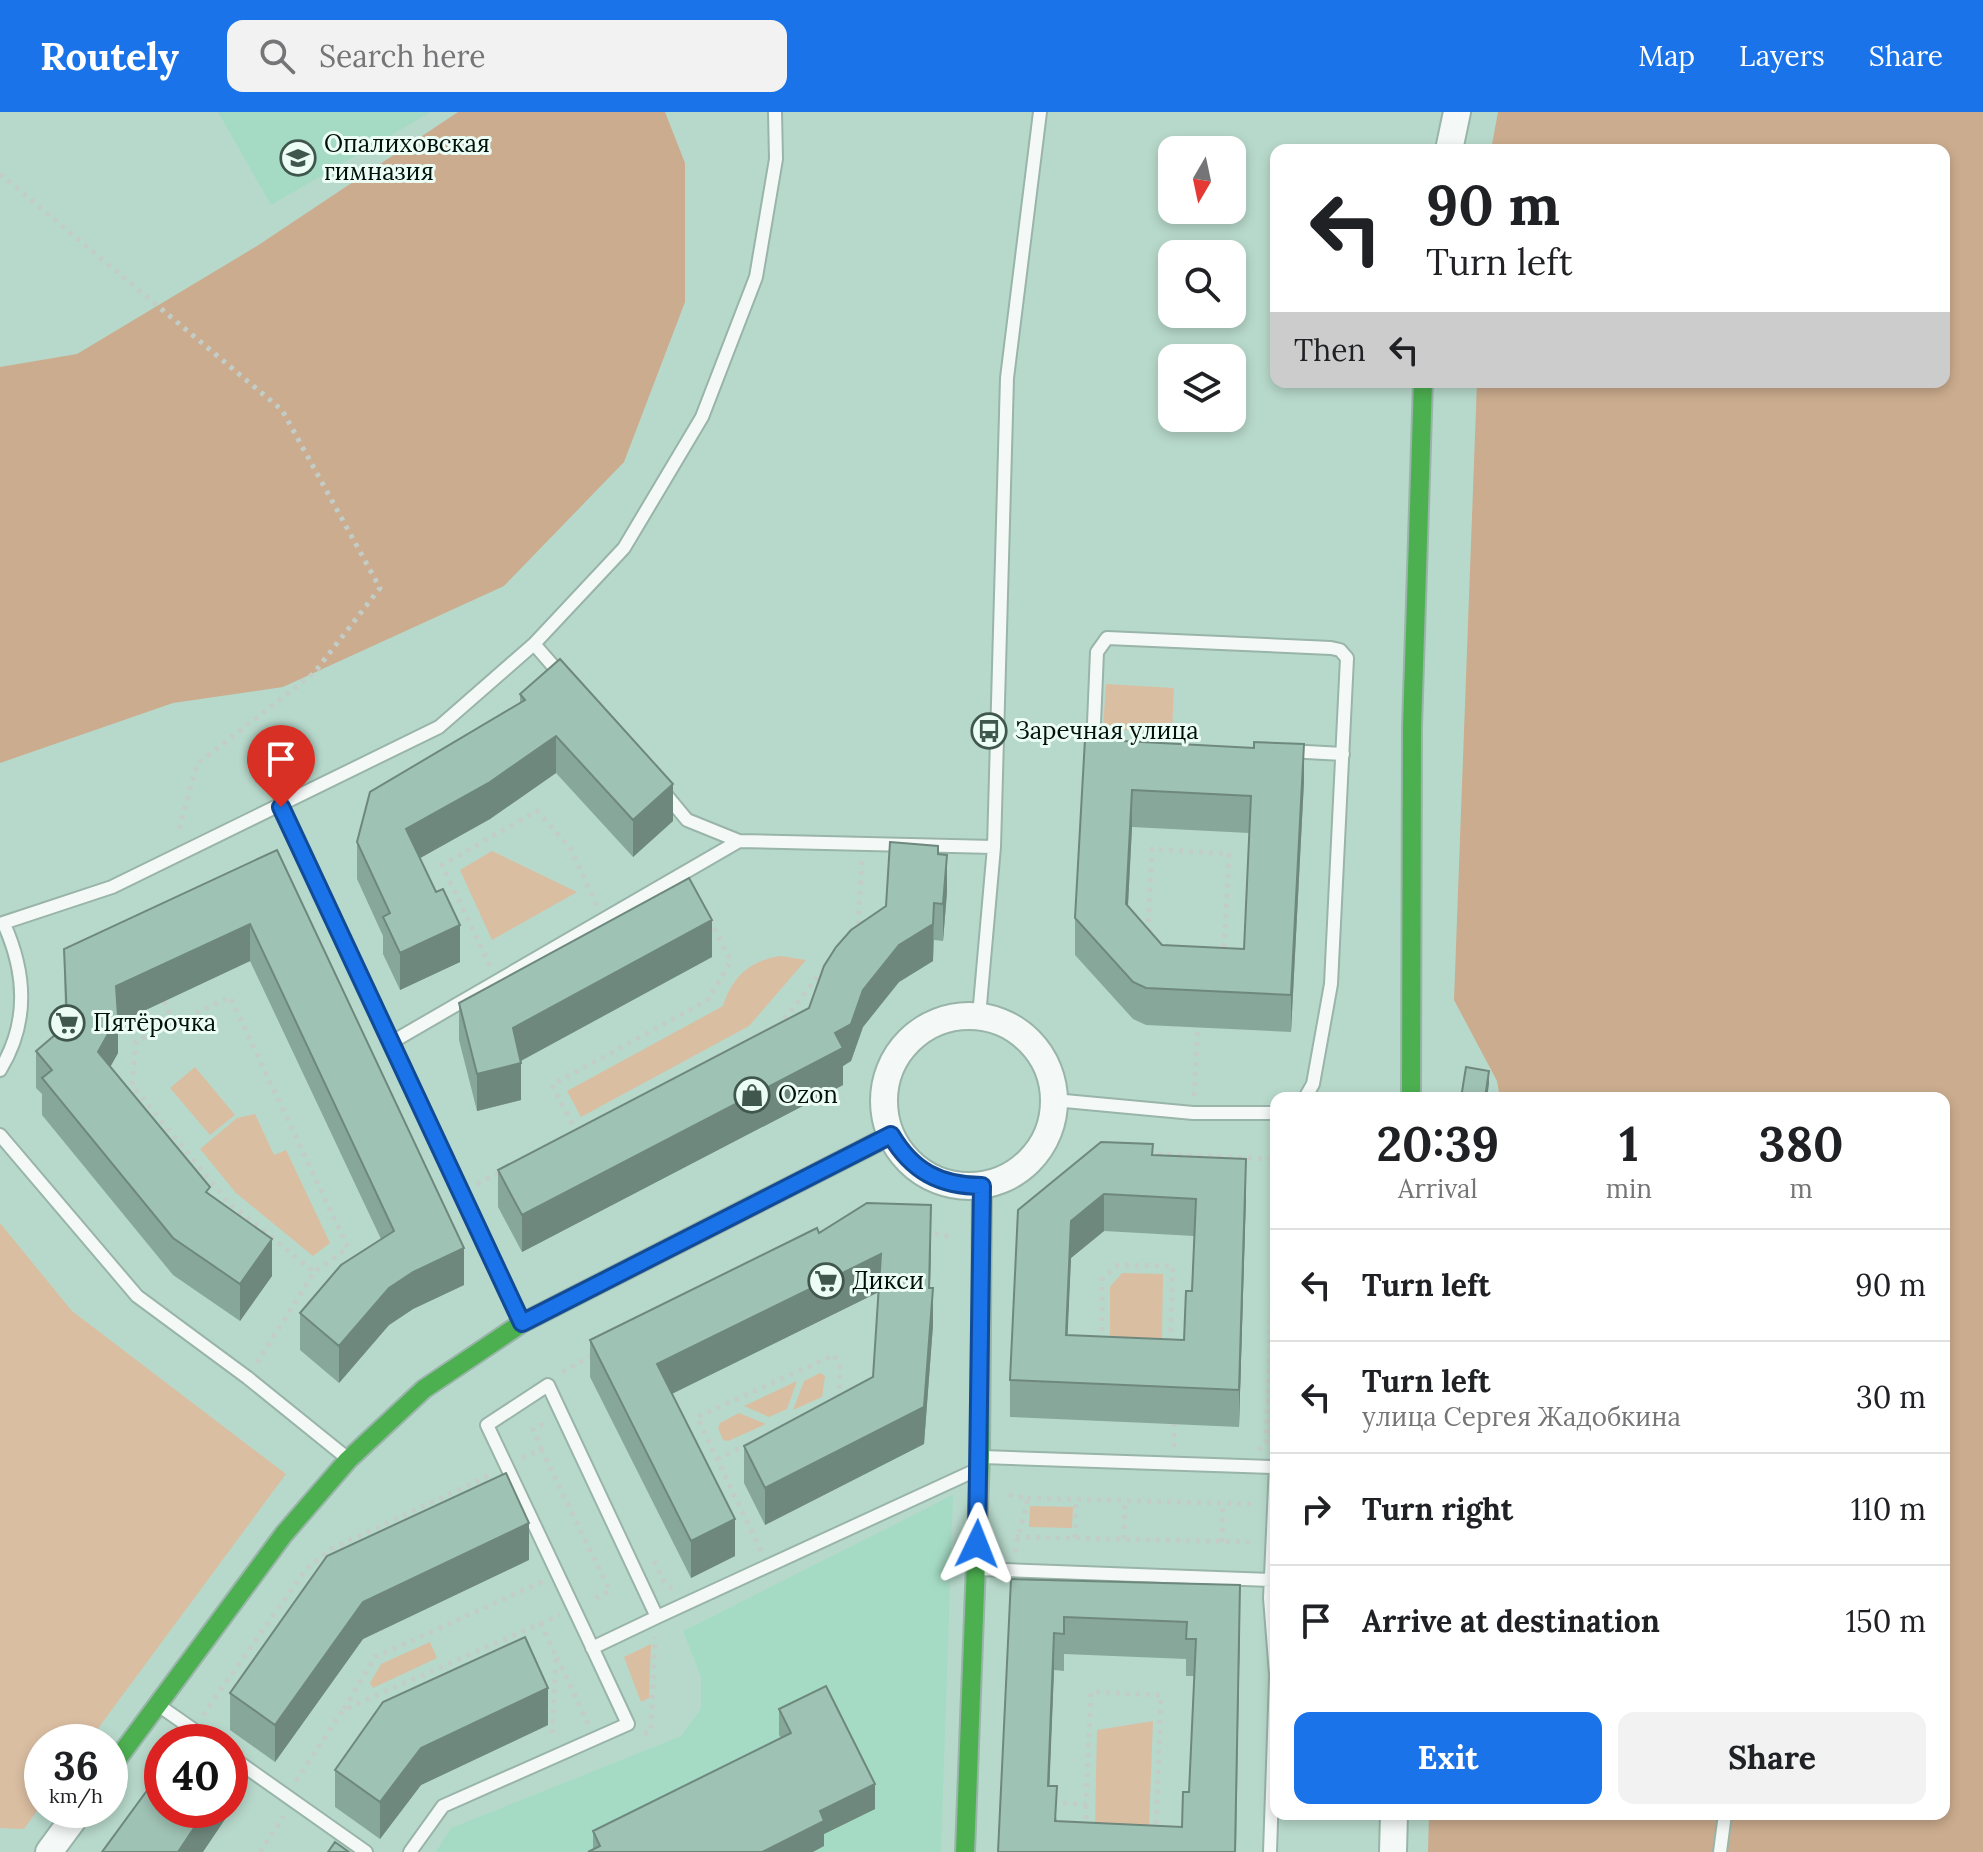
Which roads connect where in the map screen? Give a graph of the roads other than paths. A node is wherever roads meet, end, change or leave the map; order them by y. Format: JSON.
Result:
{"nodes":[{"id":1,"x":775,"y":112,"type":"edge"},
{"id":2,"x":1040,"y":112,"type":"edge"},
{"id":3,"x":1457,"y":112,"type":"edge"},
{"id":4,"x":1450,"y":144,"type":"edge"},
{"id":5,"x":1423,"y":388,"type":"edge"},
{"id":6,"x":534,"y":644,"type":"junction"},
{"id":7,"x":575,"y":691,"type":"edge"},
{"id":8,"x":1125,"y":742,"type":"edge"},
{"id":9,"x":1281,"y":750,"type":"edge"},
{"id":10,"x":1343,"y":754,"type":"junction"},
{"id":11,"x":657,"y":785,"type":"edge"},
{"id":12,"x":281,"y":807,"type":"junction"},
{"id":13,"x":739,"y":841,"type":"junction"},
{"id":14,"x":994,"y":847,"type":"junction"},
{"id":15,"x":2,"y":924,"type":"edge"},
{"id":16,"x":979,"y":1016,"type":"junction"},
{"id":17,"x":392,"y":1042,"type":"junction"},
{"id":18,"x":0,"y":1070,"type":"edge"},
{"id":19,"x":1308,"y":1092,"type":"edge"},
{"id":20,"x":1411,"y":1092,"type":"edge"},
{"id":21,"x":1054,"y":1100,"type":"junction"},
{"id":22,"x":1270,"y":1113,"type":"edge"},
{"id":23,"x":0,"y":1135,"type":"edge"},
{"id":24,"x":891,"y":1135,"type":"junction"},
{"id":25,"x":982,"y":1186,"type":"junction"},
{"id":26,"x":522,"y":1323,"type":"junction"},
{"id":27,"x":348,"y":1460,"type":"junction"},
{"id":28,"x":980,"y":1463,"type":"junction"},
{"id":29,"x":1270,"y":1466,"type":"edge"},
{"id":30,"x":976,"y":1569,"type":"junction"},
{"id":31,"x":1270,"y":1580,"type":"edge"},
{"id":32,"x":657,"y":1617,"type":"junction"},
{"id":33,"x":592,"y":1648,"type":"junction"},
{"id":34,"x":158,"y":1704,"type":"junction"},
{"id":35,"x":186,"y":1724,"type":"edge"},
{"id":36,"x":128,"y":1745,"type":"edge"},
{"id":37,"x":248,"y":1769,"type":"edge"},
{"id":38,"x":1271,"y":1820,"type":"edge"},
{"id":39,"x":1394,"y":1820,"type":"edge"},
{"id":40,"x":1724,"y":1820,"type":"edge"},
{"id":41,"x":67,"y":1828,"type":"edge"},
{"id":42,"x":49,"y":1852,"type":"edge"},
{"id":43,"x":366,"y":1852,"type":"edge"},
{"id":44,"x":410,"y":1852,"type":"edge"},
{"id":45,"x":965,"y":1852,"type":"edge"},
{"id":46,"x":1270,"y":1852,"type":"edge"},
{"id":47,"x":1393,"y":1852,"type":"edge"},
{"id":48,"x":1720,"y":1852,"type":"edge"}],
"edges":[{"from":1,"to":6,"type":"lane"},
{"from":2,"to":14,"type":"lane"},
{"from":3,"to":4,"type":"street"},
{"from":5,"to":20,"type":"street"},
{"from":6,"to":7,"type":"lane"},
{"from":6,"to":12,"type":"lane"},
{"from":8,"to":10,"type":"lane"},
{"from":9,"to":10,"type":"lane"},
{"from":10,"to":19,"type":"lane"},
{"from":11,"to":13,"type":"lane"},
{"from":12,"to":15,"type":"lane"},
{"from":12,"to":17,"type":"lane"},
{"from":13,"to":14,"type":"lane"},
{"from":13,"to":17,"type":"lane"},
{"from":14,"to":16,"type":"lane"},
{"from":15,"to":18,"type":"lane"},
{"from":16,"to":21,"type":"street"},
{"from":16,"to":24,"type":"street"},
{"from":17,"to":26,"type":"lane"},
{"from":21,"to":22,"type":"lane"},
{"from":21,"to":25,"type":"street"},
{"from":23,"to":27,"type":"lane"},
{"from":24,"to":25,"type":"street"},
{"from":24,"to":26,"type":"street"},
{"from":25,"to":28,"type":"street"},
{"from":26,"to":27,"type":"street"},
{"from":27,"to":34,"type":"street"},
{"from":28,"to":29,"type":"lane"},
{"from":28,"to":30,"type":"street"},
{"from":28,"to":32,"type":"lane"},
{"from":30,"to":31,"type":"lane"},
{"from":30,"to":45,"type":"street"},
{"from":32,"to":33,"type":"lane"},
{"from":32,"to":33,"type":"lane"},
{"from":33,"to":44,"type":"lane"},
{"from":34,"to":35,"type":"lane"},
{"from":34,"to":36,"type":"street"},
{"from":37,"to":43,"type":"lane"},
{"from":38,"to":46,"type":"lane"},
{"from":39,"to":47,"type":"street"},
{"from":40,"to":48,"type":"lane"},
{"from":41,"to":42,"type":"street"}]}
